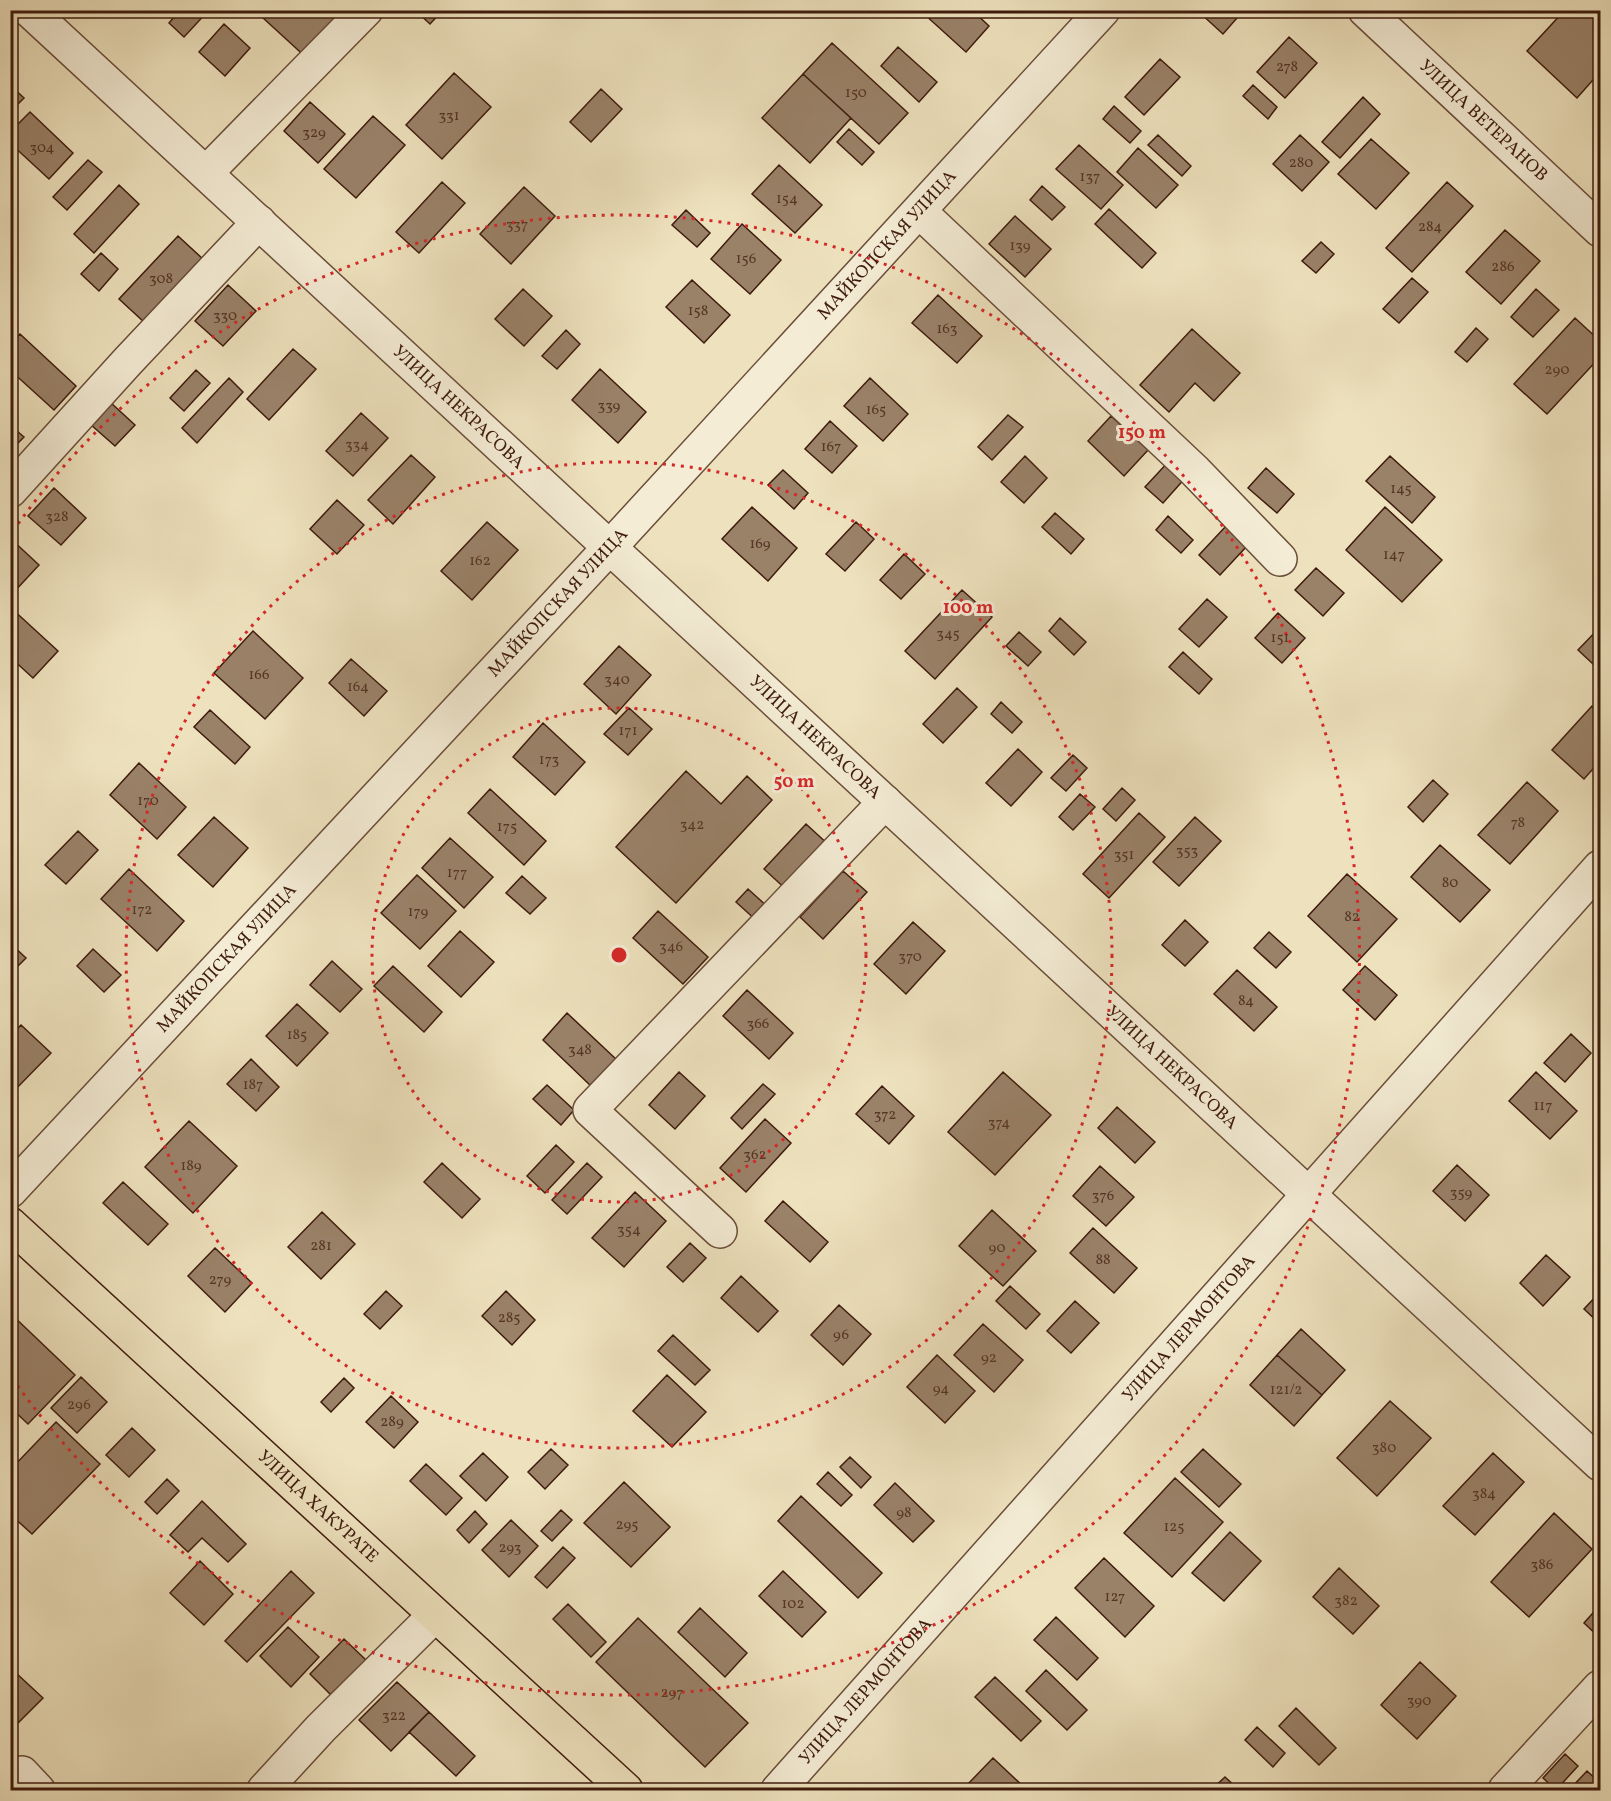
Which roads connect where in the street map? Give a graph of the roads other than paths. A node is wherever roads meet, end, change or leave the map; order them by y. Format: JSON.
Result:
{"nodes":[{"id":1,"x":29,"y":10,"type":"edge"},
{"id":2,"x":366,"y":10,"type":"edge"},
{"id":3,"x":1103,"y":10,"type":"edge"},
{"id":4,"x":1365,"y":10,"type":"edge"},
{"id":5,"x":206,"y":173,"type":"junction"},
{"id":6,"x":919,"y":211,"type":"junction"},
{"id":7,"x":259,"y":222,"type":"junction"},
{"id":8,"x":1600,"y":230,"type":"edge"},
{"id":9,"x":10,"y":491,"type":"edge"},
{"id":10,"x":610,"y":547,"type":"junction"},
{"id":11,"x":1280,"y":559,"type":"dead end"},
{"id":12,"x":885,"y":802,"type":"junction"},
{"id":13,"x":1600,"y":867,"type":"edge"},
{"id":14,"x":10,"y":1191,"type":"edge"},
{"id":15,"x":1310,"y":1195,"type":"junction"},
{"id":16,"x":10,"y":1224,"type":"edge"},
{"id":17,"x":720,"y":1231,"type":"dead end"},
{"id":18,"x":1600,"y":1464,"type":"edge"},
{"id":19,"x":435,"y":1615,"type":"junction"},
{"id":20,"x":1600,"y":1687,"type":"edge"},
{"id":21,"x":264,"y":1791,"type":"edge"},
{"id":22,"x":626,"y":1791,"type":"edge"},
{"id":23,"x":778,"y":1791,"type":"edge"},
{"id":24,"x":1506,"y":1791,"type":"edge"}],
"edges":[{"from":1,"to":5,"type":"street","name":"УЛИЦА НЕКРАСОВА"},
{"from":2,"to":5,"type":"street"},
{"from":3,"to":6,"type":"street","name":"МАЙКОПСКАЯ УЛИЦА"},
{"from":4,"to":8,"type":"street","name":"УЛИЦА ВЕТЕРАНОВ"},
{"from":5,"to":7,"type":"street","name":"УЛИЦА НЕКРАСОВА"},
{"from":6,"to":10,"type":"street","name":"МАЙКОПСКАЯ УЛИЦА"},
{"from":6,"to":11,"type":"street"},
{"from":7,"to":9,"type":"street"},
{"from":7,"to":10,"type":"street","name":"УЛИЦА НЕКРАСОВА"},
{"from":10,"to":12,"type":"street","name":"УЛИЦА НЕКРАСОВА"},
{"from":10,"to":14,"type":"street","name":"МАЙКОПСКАЯ УЛИЦА"},
{"from":12,"to":15,"type":"street","name":"УЛИЦА НЕКРАСОВА"},
{"from":12,"to":17,"type":"street"},
{"from":13,"to":15,"type":"street","name":"УЛИЦА ЛЕРМОНТОВА"},
{"from":15,"to":18,"type":"street","name":"УЛИЦА НЕКРАСОВА"},
{"from":15,"to":23,"type":"street","name":"УЛИЦА ЛЕРМОНТОВА"},
{"from":16,"to":19,"type":"main road","name":"УЛИЦА ХАКУРАТЕ"},
{"from":19,"to":21,"type":"street"},
{"from":19,"to":22,"type":"main road","name":"УЛИЦА ХАКУРАТЕ"},
{"from":20,"to":24,"type":"street"}]}
